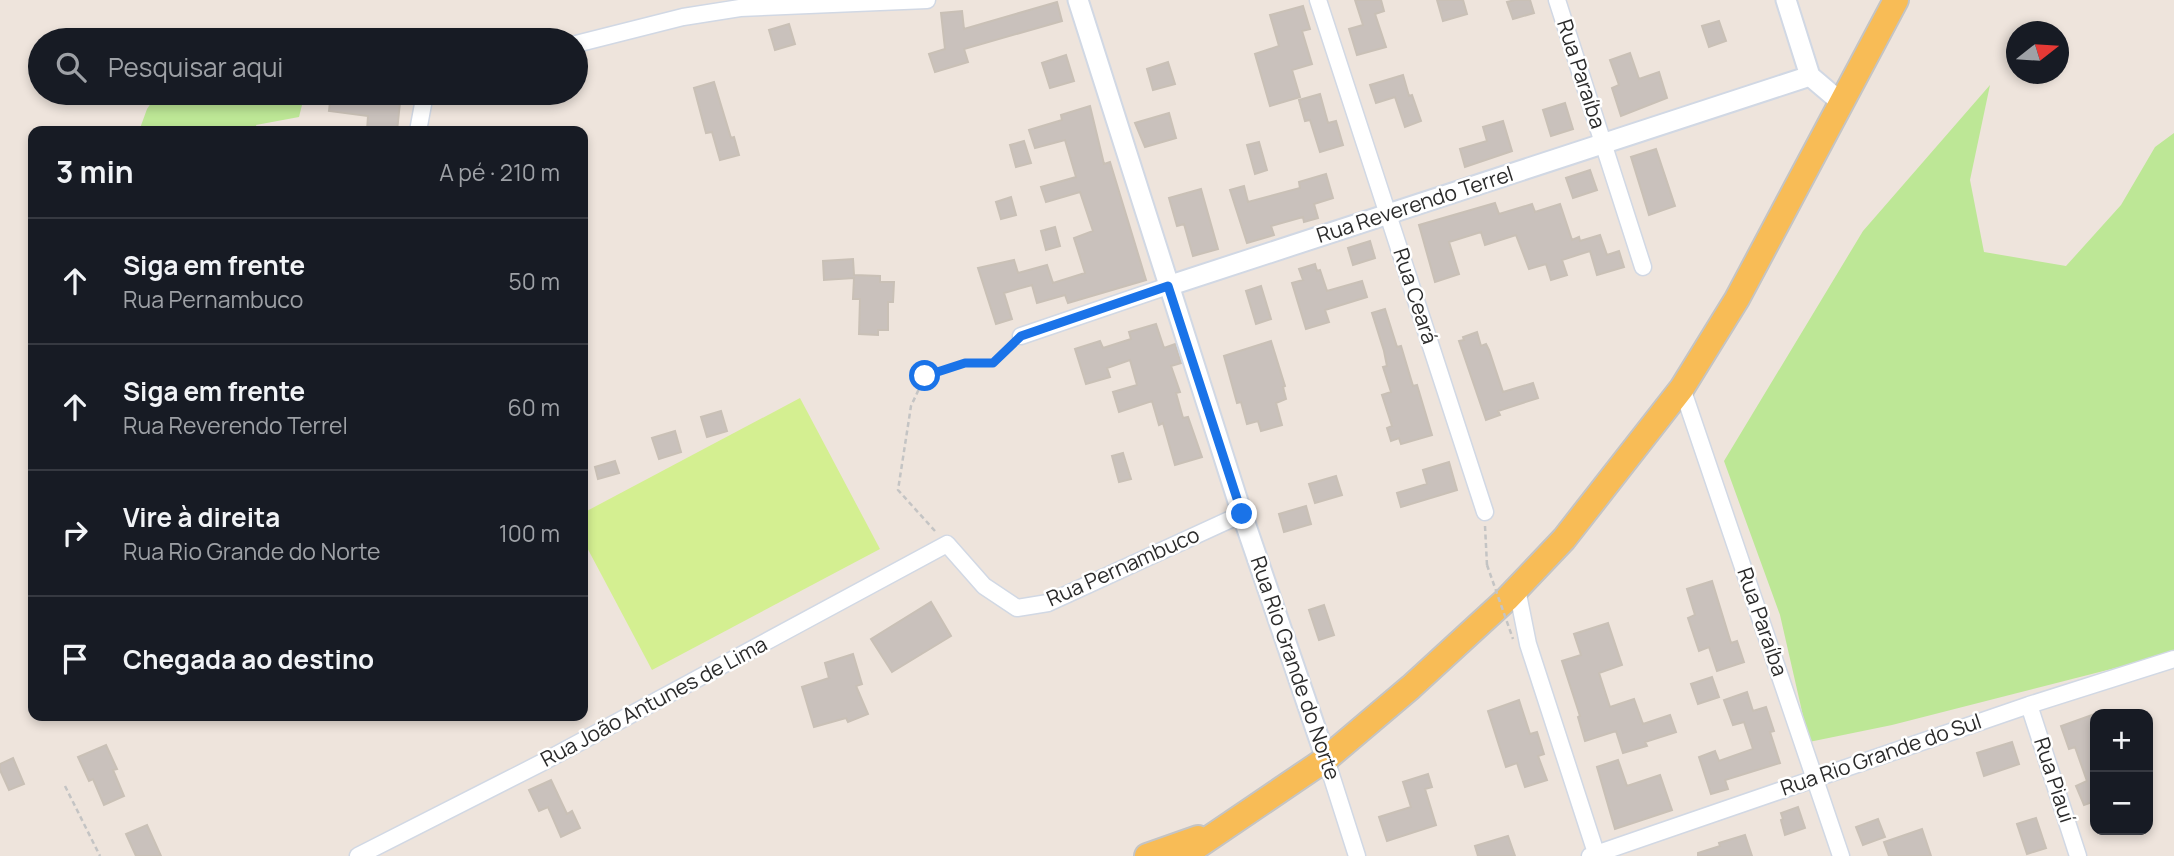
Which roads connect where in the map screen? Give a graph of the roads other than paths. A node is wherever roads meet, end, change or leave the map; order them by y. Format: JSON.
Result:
{"nodes":[{"id":1,"x":927,"y":0,"type":"edge"},
{"id":2,"x":1078,"y":0,"type":"edge"},
{"id":3,"x":1318,"y":0,"type":"edge"},
{"id":4,"x":1557,"y":0,"type":"edge"},
{"id":5,"x":1786,"y":0,"type":"edge"},
{"id":6,"x":1896,"y":0,"type":"edge"},
{"id":7,"x":588,"y":41,"type":"edge"},
{"id":8,"x":1810,"y":76,"type":"junction"},
{"id":9,"x":1843,"y":104,"type":"junction"},
{"id":10,"x":423,"y":105,"type":"edge"},
{"id":11,"x":419,"y":126,"type":"edge"},
{"id":12,"x":1603,"y":144,"type":"junction"},
{"id":13,"x":1388,"y":214,"type":"junction"},
{"id":14,"x":1643,"y":267,"type":"dead end"},
{"id":15,"x":1168,"y":286,"type":"junction"},
{"id":16,"x":1021,"y":336,"type":"road end"},
{"id":17,"x":1682,"y":388,"type":"junction"},
{"id":18,"x":1485,"y":512,"type":"road end"},
{"id":19,"x":1242,"y":514,"type":"junction"},
{"id":20,"x":947,"y":544,"type":"joint"},
{"id":21,"x":1517,"y":589,"type":"junction"},
{"id":22,"x":2174,"y":659,"type":"edge"},
{"id":23,"x":2029,"y":705,"type":"junction"},
{"id":24,"x":1326,"y":759,"type":"junction"},
{"id":25,"x":1816,"y":777,"type":"junction"},
{"id":26,"x":1219,"y":830,"type":"junction"},
{"id":27,"x":1594,"y":855,"type":"edge"},
{"id":28,"x":358,"y":856,"type":"edge"},
{"id":29,"x":1147,"y":856,"type":"edge"},
{"id":30,"x":1183,"y":856,"type":"edge"},
{"id":31,"x":1357,"y":856,"type":"edge"},
{"id":32,"x":1841,"y":856,"type":"edge"},
{"id":33,"x":2078,"y":856,"type":"edge"}],
"edges":[{"from":1,"to":7,"type":"street"},
{"from":2,"to":15,"type":"street","name":"Rua Rio Grande do Norte"},
{"from":3,"to":13,"type":"street","name":"Rua Ceará"},
{"from":4,"to":12,"type":"street","name":"Rua Paraíba"},
{"from":5,"to":8,"type":"street"},
{"from":6,"to":9,"type":"main road"},
{"from":8,"to":9,"type":"street"},
{"from":8,"to":12,"type":"street","name":"Rua Reverendo Terrel"},
{"from":9,"to":17,"type":"main road"},
{"from":10,"to":11,"type":"street"},
{"from":12,"to":13,"type":"street","name":"Rua Reverendo Terrel"},
{"from":12,"to":14,"type":"street","name":"Rua Paraíba"},
{"from":13,"to":15,"type":"street","name":"Rua Reverendo Terrel"},
{"from":13,"to":18,"type":"street","name":"Rua Ceará"},
{"from":15,"to":16,"type":"street","name":"Rua Reverendo Terrel"},
{"from":15,"to":19,"type":"street","name":"Rua Rio Grande do Norte"},
{"from":17,"to":21,"type":"main road"},
{"from":17,"to":25,"type":"street","name":"Rua Paraíba"},
{"from":19,"to":20,"type":"street","name":"Rua Pernambuco"},
{"from":19,"to":24,"type":"street","name":"Rua Rio Grande do Norte"},
{"from":20,"to":28,"type":"street","name":"Rua João Antunes de Lima"},
{"from":21,"to":24,"type":"main road"},
{"from":21,"to":27,"type":"street"},
{"from":22,"to":23,"type":"street","name":"Rua Rio Grande do Sul"},
{"from":23,"to":25,"type":"street","name":"Rua Rio Grande do Sul"},
{"from":23,"to":33,"type":"street","name":"Rua Piauí"},
{"from":24,"to":26,"type":"main road"},
{"from":24,"to":31,"type":"street","name":"Rua Rio Grande do Norte"},
{"from":25,"to":27,"type":"street","name":"Rua Rio Grande do Sul"},
{"from":25,"to":32,"type":"street","name":"Rua Paraíba"},
{"from":26,"to":29,"type":"main road"},
{"from":26,"to":30,"type":"main road"}]}
